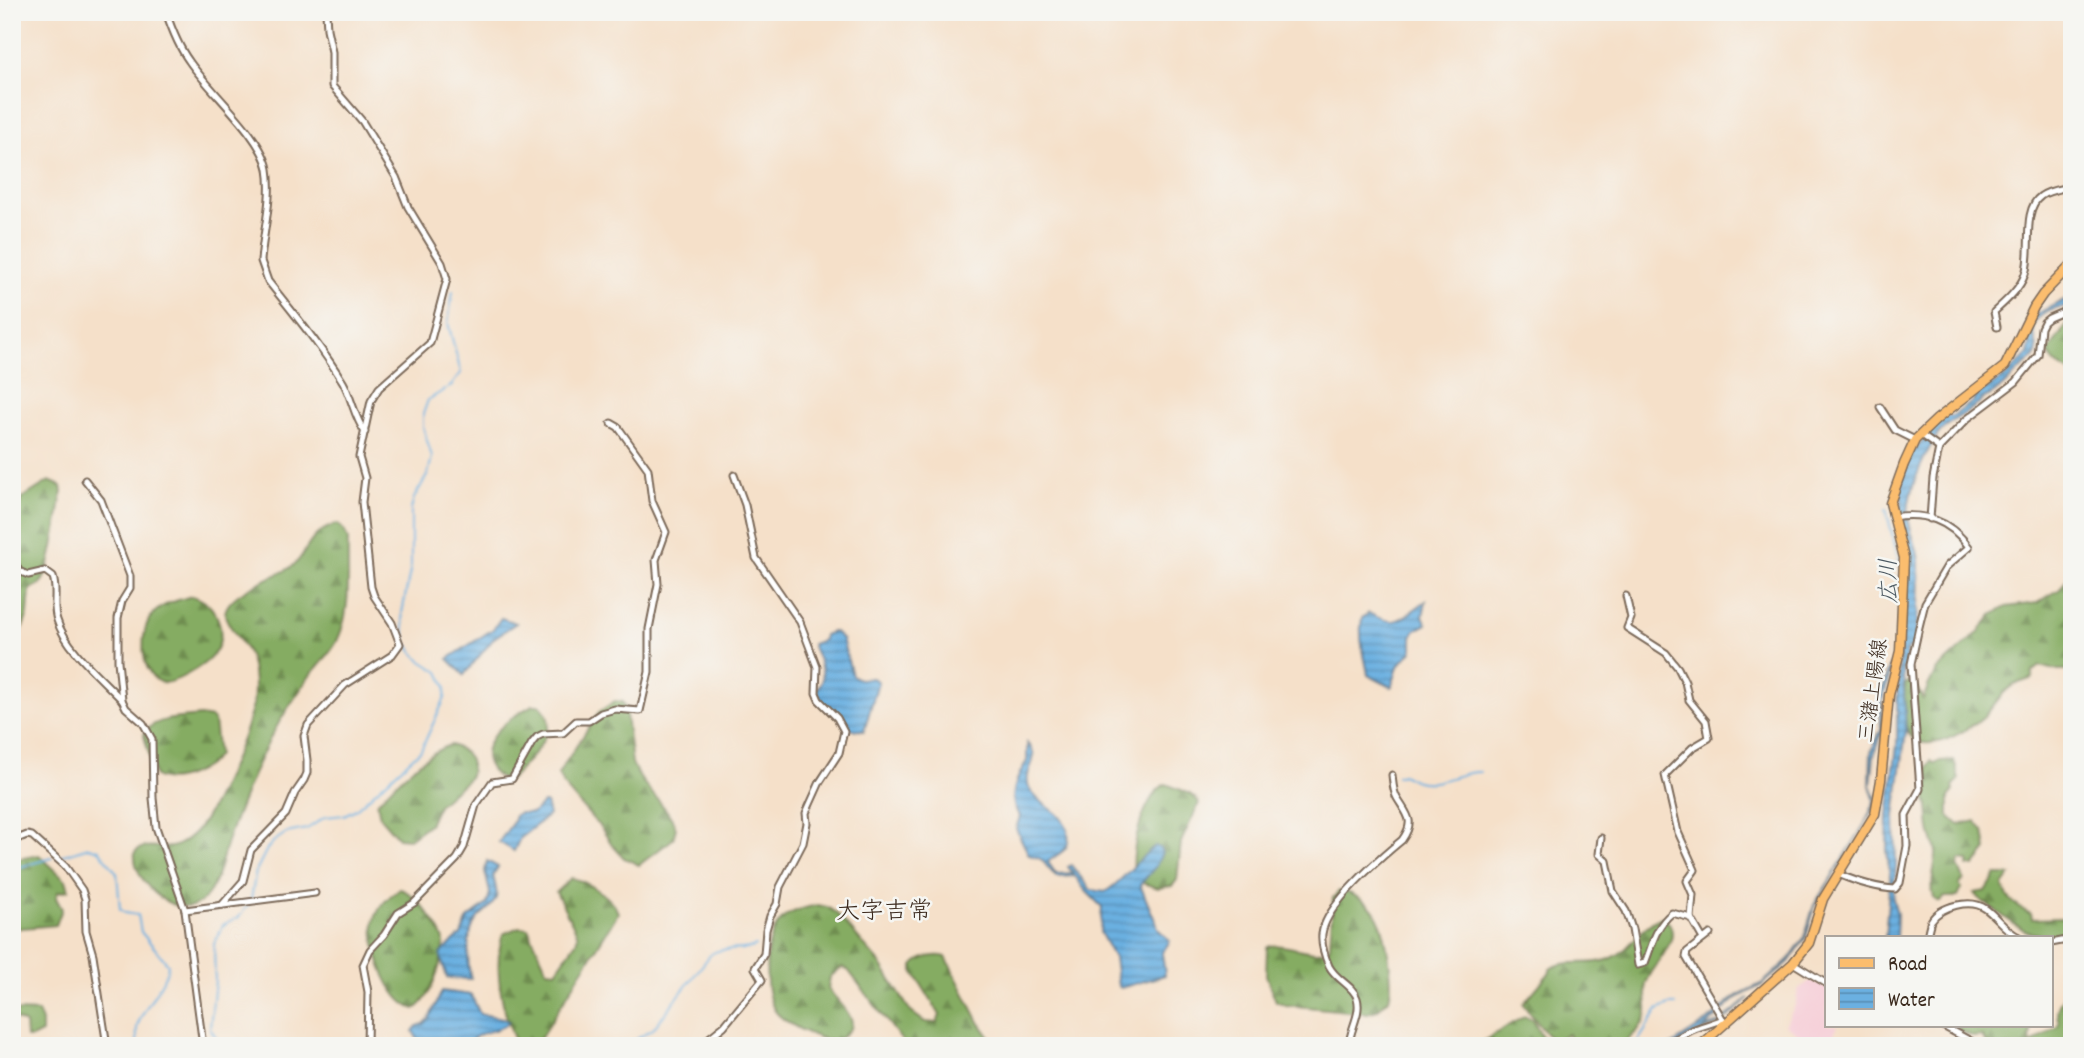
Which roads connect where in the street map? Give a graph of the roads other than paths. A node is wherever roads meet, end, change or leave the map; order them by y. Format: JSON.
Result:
{"nodes":[{"id":1,"x":166,"y":12,"type":"edge"},
{"id":2,"x":326,"y":12,"type":"edge"},
{"id":3,"x":2072,"y":186,"type":"edge"},
{"id":4,"x":2072,"y":264,"type":"edge"},
{"id":5,"x":2072,"y":308,"type":"edge"},
{"id":6,"x":1997,"y":327,"type":"dead end"},
{"id":7,"x":1880,"y":407,"type":"dead end"},
{"id":8,"x":611,"y":423,"type":"dead end"},
{"id":9,"x":365,"y":432,"type":"junction"},
{"id":10,"x":1920,"y":437,"type":"junction"},
{"id":11,"x":1937,"y":446,"type":"junction"},
{"id":12,"x":734,"y":475,"type":"dead end"},
{"id":13,"x":85,"y":480,"type":"dead end"},
{"id":14,"x":1895,"y":517,"type":"junction"},
{"id":15,"x":1930,"y":519,"type":"junction"},
{"id":16,"x":12,"y":531,"type":"edge"},
{"id":17,"x":1626,"y":596,"type":"dead end"},
{"id":18,"x":122,"y":700,"type":"junction"},
{"id":19,"x":1392,"y":775,"type":"dead end"},
{"id":20,"x":1601,"y":838,"type":"dead end"},
{"id":21,"x":12,"y":841,"type":"edge"},
{"id":22,"x":1838,"y":874,"type":"junction"},
{"id":23,"x":316,"y":893,"type":"dead end"},
{"id":24,"x":222,"y":905,"type":"junction"},
{"id":25,"x":185,"y":910,"type":"junction"},
{"id":26,"x":1691,"y":918,"type":"junction"},
{"id":27,"x":1710,"y":934,"type":"dead end"},
{"id":28,"x":1927,"y":936,"type":"edge"},
{"id":29,"x":2017,"y":936,"type":"edge"},
{"id":30,"x":1703,"y":939,"type":"junction"},
{"id":31,"x":2072,"y":939,"type":"edge"},
{"id":32,"x":2052,"y":943,"type":"edge"},
{"id":33,"x":1793,"y":963,"type":"junction"},
{"id":34,"x":1825,"y":983,"type":"edge"},
{"id":35,"x":1722,"y":1018,"type":"junction"},
{"id":36,"x":1943,"y":1026,"type":"edge"},
{"id":37,"x":107,"y":1046,"type":"edge"},
{"id":38,"x":203,"y":1046,"type":"edge"},
{"id":39,"x":367,"y":1046,"type":"edge"},
{"id":40,"x":704,"y":1046,"type":"edge"},
{"id":41,"x":1349,"y":1046,"type":"edge"},
{"id":42,"x":1652,"y":1046,"type":"edge"},
{"id":43,"x":1700,"y":1046,"type":"edge"},
{"id":44,"x":1980,"y":1046,"type":"edge"}],
"edges":[{"from":1,"to":9,"type":"street"},
{"from":2,"to":9,"type":"street"},
{"from":3,"to":6,"type":"street"},
{"from":4,"to":10,"type":"main road","name":"三潴上陽線"},
{"from":5,"to":11,"type":"street"},
{"from":7,"to":10,"type":"street"},
{"from":8,"to":39,"type":"street"},
{"from":9,"to":24,"type":"street"},
{"from":10,"to":11,"type":"street"},
{"from":10,"to":14,"type":"main road","name":"三潴上陽線"},
{"from":11,"to":15,"type":"street"},
{"from":12,"to":40,"type":"street"},
{"from":13,"to":18,"type":"street"},
{"from":14,"to":15,"type":"street"},
{"from":14,"to":22,"type":"main road","name":"三潴上陽線"},
{"from":15,"to":22,"type":"street"},
{"from":16,"to":18,"type":"street"},
{"from":17,"to":26,"type":"street"},
{"from":18,"to":25,"type":"street"},
{"from":19,"to":41,"type":"street"},
{"from":20,"to":26,"type":"street"},
{"from":21,"to":37,"type":"street"},
{"from":22,"to":33,"type":"main road","name":"三潴上陽線"},
{"from":23,"to":24,"type":"street"},
{"from":24,"to":25,"type":"street"},
{"from":25,"to":38,"type":"street"},
{"from":26,"to":30,"type":"street"},
{"from":27,"to":30,"type":"street"},
{"from":28,"to":29,"type":"street"},
{"from":30,"to":35,"type":"street"},
{"from":31,"to":32,"type":"street"},
{"from":33,"to":34,"type":"street"},
{"from":33,"to":35,"type":"main road","name":"三潴上陽線"},
{"from":35,"to":42,"type":"street"},
{"from":35,"to":43,"type":"main road","name":"三潴上陽線"},
{"from":36,"to":44,"type":"street"}]}
